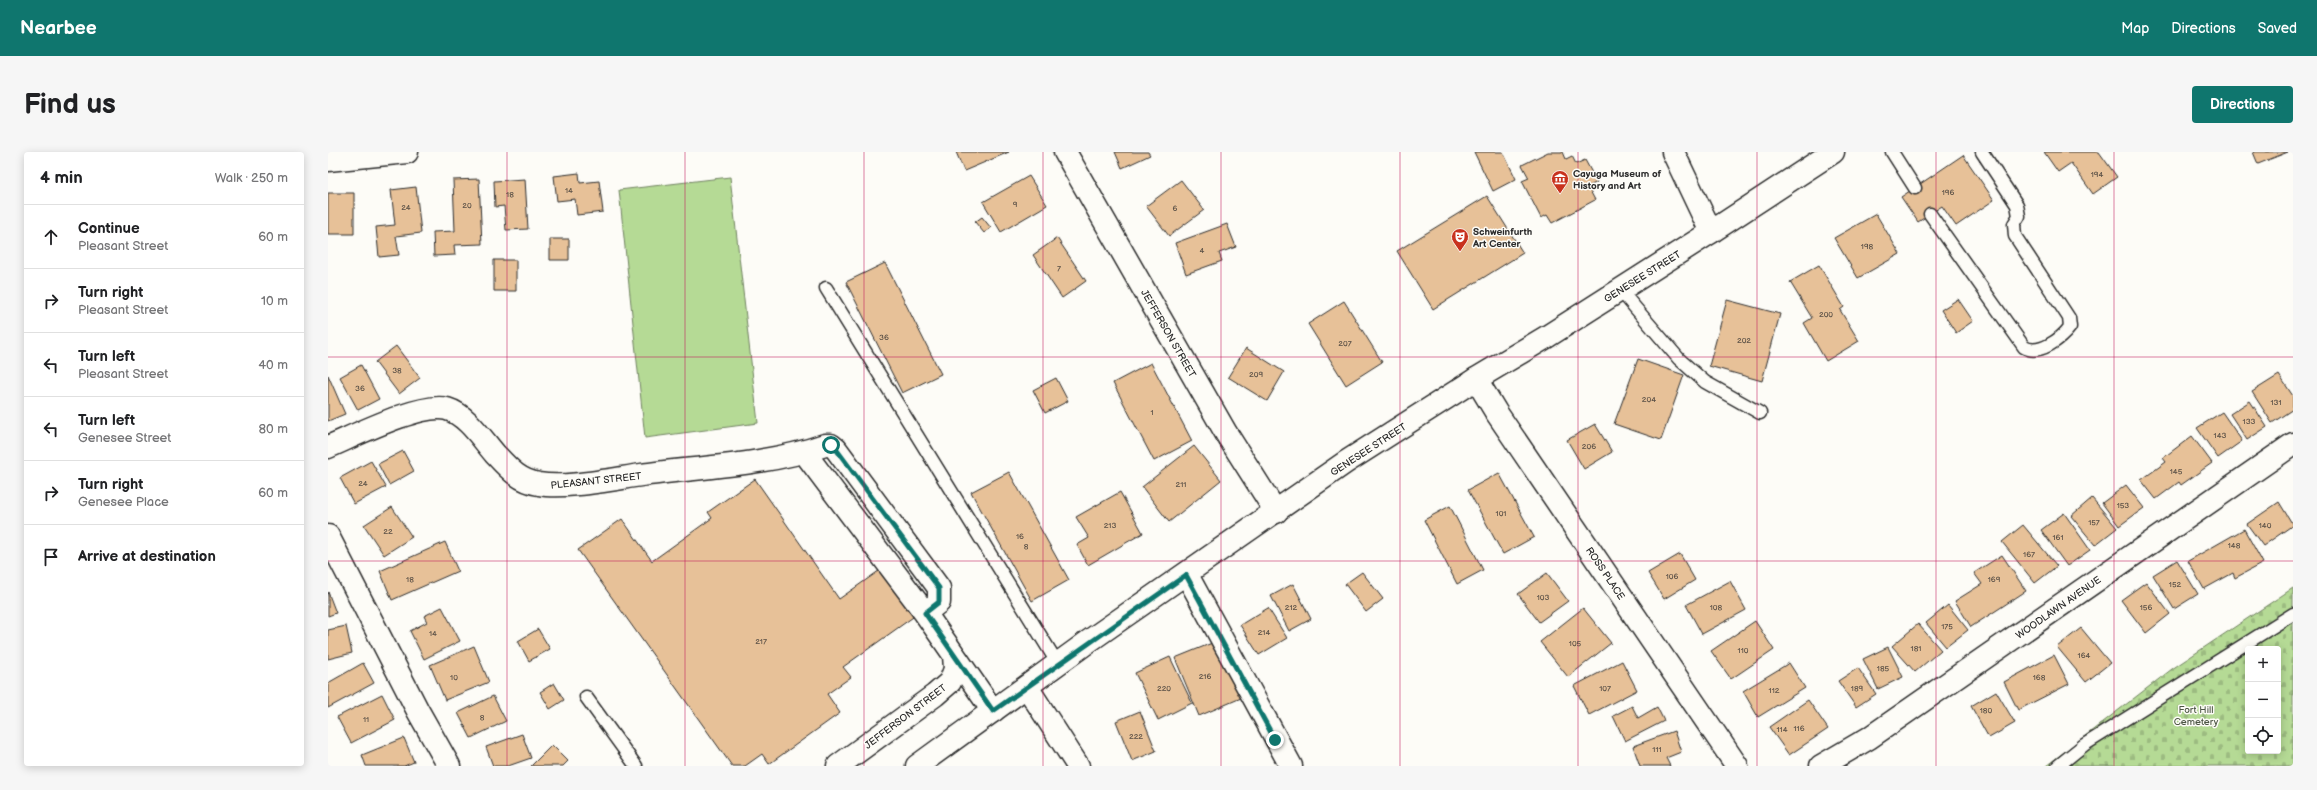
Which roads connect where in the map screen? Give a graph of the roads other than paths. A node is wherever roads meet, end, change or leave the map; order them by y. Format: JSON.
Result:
{"nodes":[{"id":1,"x":407,"y":152,"type":"edge"},
{"id":2,"x":1065,"y":152,"type":"edge"},
{"id":3,"x":1673,"y":152,"type":"edge"},
{"id":4,"x":1833,"y":152,"type":"edge"},
{"id":5,"x":1892,"y":152,"type":"edge"},
{"id":6,"x":1982,"y":152,"type":"edge"},
{"id":7,"x":328,"y":160,"type":"edge"},
{"id":8,"x":1914,"y":188,"type":"dead end"},
{"id":9,"x":1930,"y":214,"type":"dead end"},
{"id":10,"x":1711,"y":232,"type":"junction"},
{"id":11,"x":826,"y":288,"type":"dead end"},
{"id":12,"x":1620,"y":290,"type":"junction"},
{"id":13,"x":1476,"y":379,"type":"junction"},
{"id":14,"x":1760,"y":413,"type":"dead end"},
{"id":15,"x":2293,"y":444,"type":"edge"},
{"id":16,"x":328,"y":447,"type":"edge"},
{"id":17,"x":1276,"y":512,"type":"junction"},
{"id":18,"x":328,"y":536,"type":"edge"},
{"id":19,"x":1186,"y":575,"type":"junction"},
{"id":20,"x":2293,"y":614,"type":"edge"},
{"id":21,"x":954,"y":655,"type":"junction"},
{"id":22,"x":1058,"y":664,"type":"junction"},
{"id":23,"x":1027,"y":687,"type":"junction"},
{"id":24,"x":586,"y":697,"type":"dead end"},
{"id":25,"x":993,"y":711,"type":"junction"},
{"id":26,"x":449,"y":766,"type":"edge"},
{"id":27,"x":636,"y":766,"type":"edge"},
{"id":28,"x":838,"y":766,"type":"edge"},
{"id":29,"x":917,"y":766,"type":"edge"},
{"id":30,"x":1078,"y":766,"type":"edge"},
{"id":31,"x":1291,"y":766,"type":"edge"},
{"id":32,"x":1737,"y":766,"type":"edge"},
{"id":33,"x":1821,"y":766,"type":"edge"},
{"id":34,"x":2058,"y":766,"type":"edge"}],
"edges":[{"from":1,"to":7,"type":"street"},
{"from":2,"to":17,"type":"street","name":"JEFFERSON STREET"},
{"from":3,"to":10,"type":"street"},
{"from":4,"to":10,"type":"street","name":"GENESEE STREET"},
{"from":5,"to":8,"type":"lane"},
{"from":6,"to":9,"type":"lane"},
{"from":10,"to":12,"type":"street","name":"GENESEE STREET"},
{"from":11,"to":22,"type":"lane"},
{"from":12,"to":13,"type":"street","name":"GENESEE STREET"},
{"from":12,"to":14,"type":"lane"},
{"from":13,"to":17,"type":"street","name":"GENESEE STREET"},
{"from":13,"to":32,"type":"street","name":"ROSS PLACE"},
{"from":15,"to":33,"type":"street","name":"WOODLAWN AVENUE"},
{"from":16,"to":21,"type":"street","name":"PLEASANT STREET"},
{"from":17,"to":19,"type":"street","name":"GENESEE STREET"},
{"from":18,"to":26,"type":"street"},
{"from":19,"to":22,"type":"street","name":"GENESEE STREET"},
{"from":19,"to":31,"type":"street"},
{"from":20,"to":34,"type":"lane"},
{"from":21,"to":25,"type":"street","name":"PLEASANT STREET"},
{"from":21,"to":28,"type":"street","name":"JEFFERSON STREET"},
{"from":22,"to":23,"type":"street","name":"GENESEE STREET"},
{"from":23,"to":25,"type":"street","name":"GENESEE STREET"},
{"from":23,"to":30,"type":"street"},
{"from":24,"to":27,"type":"lane"},
{"from":25,"to":29,"type":"street","name":"GENESEE STREET"}]}
